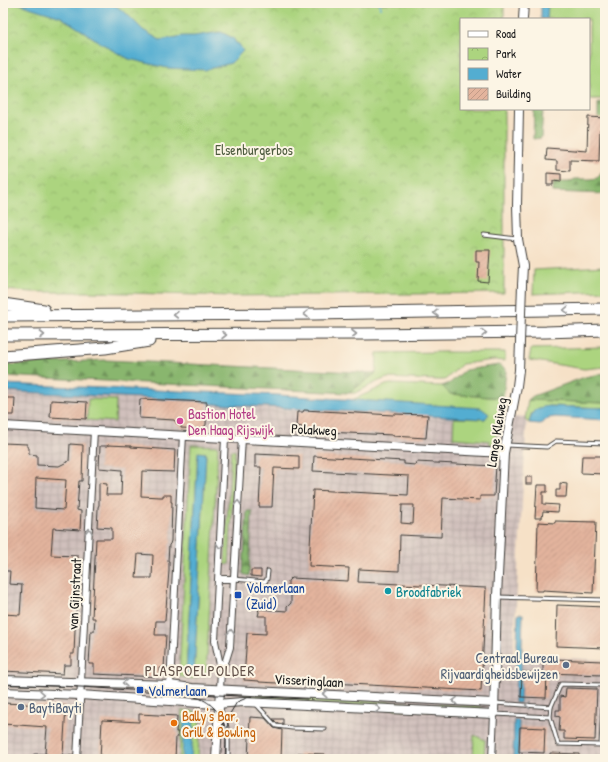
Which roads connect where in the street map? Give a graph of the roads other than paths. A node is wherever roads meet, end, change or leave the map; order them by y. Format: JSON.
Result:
{"nodes":[{"id":1,"x":524,"y":3,"type":"edge"},
{"id":2,"x":523,"y":18,"type":"edge"},
{"id":3,"x":519,"y":110,"type":"edge"},
{"id":4,"x":484,"y":235,"type":"dead end"},
{"id":5,"x":518,"y":239,"type":"junction"},
{"id":6,"x":3,"y":304,"type":"edge"},
{"id":7,"x":605,"y":309,"type":"edge"},
{"id":8,"x":3,"y":316,"type":"edge"},
{"id":9,"x":80,"y":316,"type":"junction"},
{"id":10,"x":605,"y":330,"type":"edge"},
{"id":11,"x":3,"y":335,"type":"edge"},
{"id":12,"x":185,"y":335,"type":"junction"},
{"id":13,"x":3,"y":356,"type":"edge"},
{"id":14,"x":3,"y":426,"type":"edge"},
{"id":15,"x":94,"y":430,"type":"junction"},
{"id":16,"x":183,"y":435,"type":"junction"},
{"id":17,"x":225,"y":438,"type":"junction"},
{"id":18,"x":242,"y":438,"type":"junction"},
{"id":19,"x":605,"y":443,"type":"edge"},
{"id":20,"x":505,"y":449,"type":"junction"},
{"id":21,"x":268,"y":571,"type":"dead end"},
{"id":22,"x":218,"y":579,"type":"junction"},
{"id":23,"x":234,"y":579,"type":"junction"},
{"id":24,"x":496,"y":596,"type":"junction"},
{"id":25,"x":605,"y":600,"type":"edge"},
{"id":26,"x":221,"y":670,"type":"junction"},
{"id":27,"x":3,"y":680,"type":"edge"},
{"id":28,"x":82,"y":682,"type":"junction"},
{"id":29,"x":170,"y":685,"type":"junction"},
{"id":30,"x":220,"y":689,"type":"junction"},
{"id":31,"x":3,"y":692,"type":"edge"},
{"id":32,"x":80,"y":695,"type":"junction"},
{"id":33,"x":255,"y":703,"type":"junction"},
{"id":34,"x":494,"y":703,"type":"junction"},
{"id":35,"x":218,"y":706,"type":"junction"},
{"id":36,"x":551,"y":707,"type":"junction"},
{"id":37,"x":494,"y":714,"type":"junction"},
{"id":38,"x":550,"y":717,"type":"junction"},
{"id":39,"x":325,"y":729,"type":"dead end"},
{"id":40,"x":35,"y":756,"type":"dead end"},
{"id":41,"x":45,"y":756,"type":"dead end"},
{"id":42,"x":63,"y":757,"type":"dead end"},
{"id":43,"x":78,"y":758,"type":"edge"},
{"id":44,"x":216,"y":759,"type":"edge"},
{"id":45,"x":228,"y":759,"type":"edge"},
{"id":46,"x":492,"y":759,"type":"edge"}],
"edges":[{"from":1,"to":2,"type":"street"},
{"from":3,"to":5,"type":"street","name":"Lange Kleiweg"},
{"from":4,"to":5,"type":"lane"},
{"from":5,"to":20,"type":"street","name":"Lange Kleiweg","bridge":true},
{"from":6,"to":9,"type":"highway"},
{"from":7,"to":9,"type":"highway","one_way":true},
{"from":8,"to":9,"type":"highway"},
{"from":12,"to":10,"type":"highway","one_way":true},
{"from":11,"to":12,"type":"highway","one_way":true},
{"from":12,"to":13,"type":"highway"},
{"from":14,"to":15,"type":"street","name":"Polakweg"},
{"from":15,"to":16,"type":"street","name":"Polakweg"},
{"from":28,"to":15,"type":"street","name":"van Gijnstraat","one_way":true},
{"from":16,"to":17,"type":"street","name":"Polakweg"},
{"from":16,"to":29,"type":"street"},
{"from":17,"to":18,"type":"street","name":"Polakweg"},
{"from":17,"to":22,"type":"street","one_way":true},
{"from":18,"to":20,"type":"street","name":"Polakweg"},
{"from":23,"to":18,"type":"street","one_way":true},
{"from":19,"to":20,"type":"lane"},
{"from":20,"to":24,"type":"street","name":"Lange Kleiweg"},
{"from":21,"to":23,"type":"lane"},
{"from":22,"to":23,"type":"street"},
{"from":22,"to":26,"type":"street"},
{"from":26,"to":23,"type":"street","one_way":true},
{"from":24,"to":25,"type":"lane"},
{"from":24,"to":34,"type":"street","name":"Lange Kleiweg"},
{"from":26,"to":30,"type":"street"},
{"from":27,"to":28,"type":"street","name":"Visseringlaan"},
{"from":29,"to":28,"type":"street","name":"Visseringlaan","one_way":true},
{"from":28,"to":32,"type":"street","name":"van Gijnstraat"},
{"from":29,"to":30,"type":"street","name":"Visseringlaan"},
{"from":34,"to":30,"type":"street","name":"Visseringlaan","one_way":true},
{"from":30,"to":35,"type":"street"},
{"from":31,"to":32,"type":"street","name":"Visseringlaan","one_way":true},
{"from":32,"to":35,"type":"street","name":"Visseringlaan"},
{"from":32,"to":43,"type":"street","name":"van Gijnstraat"},
{"from":33,"to":35,"type":"street","name":"Visseringlaan"},
{"from":33,"to":37,"type":"street","name":"Visseringlaan","one_way":true},
{"from":33,"to":39,"type":"lane"},
{"from":36,"to":34,"type":"lane","one_way":true},
{"from":34,"to":37,"type":"street","name":"Lange Kleiweg"},
{"from":35,"to":44,"type":"street"},
{"from":35,"to":45,"type":"lane"},
{"from":36,"to":38,"type":"lane"},
{"from":36,"to":38,"type":"lane"},
{"from":37,"to":38,"type":"lane"},
{"from":37,"to":46,"type":"street","name":"Lange Kleiweg"},
{"from":40,"to":41,"type":"lane"},
{"from":42,"to":43,"type":"lane"}]}
